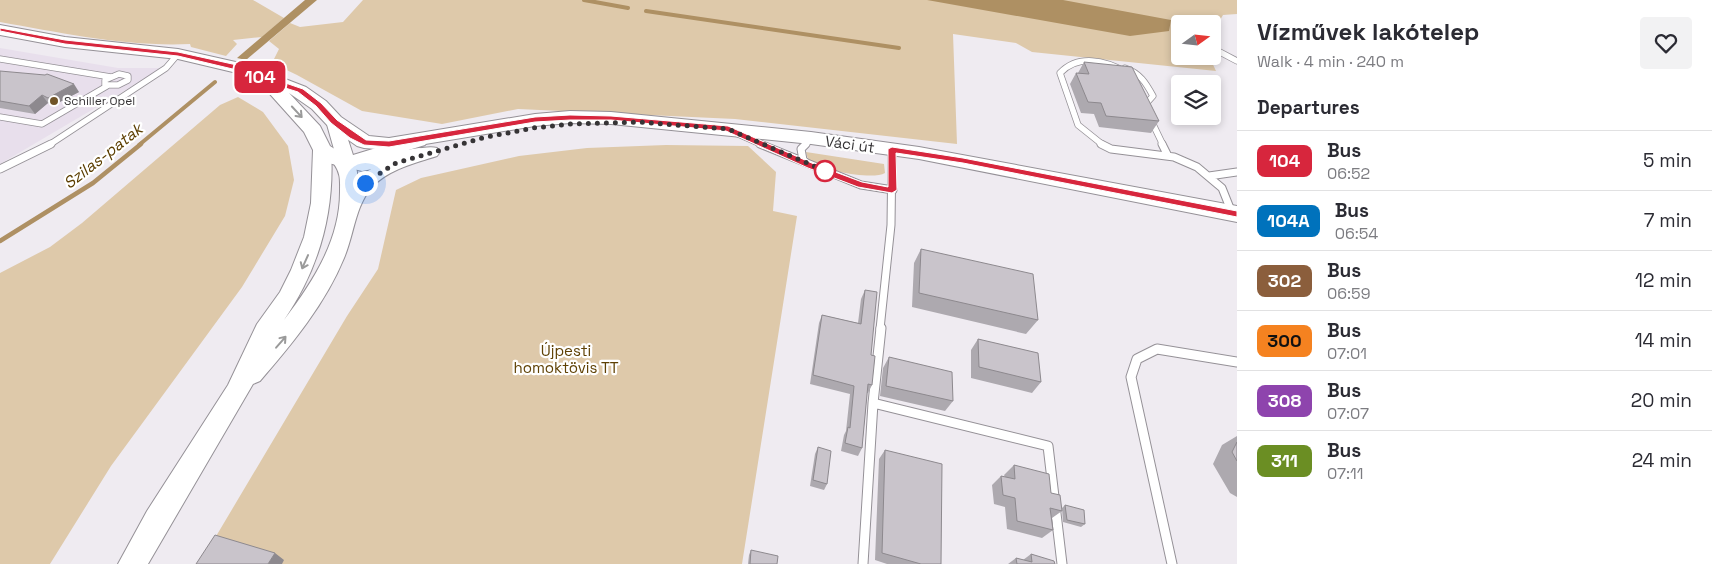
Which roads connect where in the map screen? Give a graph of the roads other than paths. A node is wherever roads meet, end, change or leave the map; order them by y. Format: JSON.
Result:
{"nodes":[{"id":1,"x":0,"y":30,"type":"edge"},
{"id":2,"x":1221,"y":53,"type":"edge"},
{"id":3,"x":178,"y":54,"type":"junction"},
{"id":4,"x":0,"y":58,"type":"edge"},
{"id":5,"x":1237,"y":61,"type":"edge"},
{"id":6,"x":1118,"y":66,"type":"junction"},
{"id":7,"x":111,"y":76,"type":"junction"},
{"id":8,"x":265,"y":79,"type":"junction"},
{"id":9,"x":1132,"y":81,"type":"edge"},
{"id":10,"x":107,"y":86,"type":"junction"},
{"id":11,"x":1140,"y":98,"type":"edge"},
{"id":12,"x":1144,"y":106,"type":"junction"},
{"id":13,"x":0,"y":117,"type":"edge"},
{"id":14,"x":334,"y":121,"type":"junction"},
{"id":15,"x":728,"y":129,"type":"junction"},
{"id":16,"x":811,"y":138,"type":"junction"},
{"id":17,"x":432,"y":145,"type":"junction"},
{"id":18,"x":892,"y":149,"type":"junction"},
{"id":19,"x":322,"y":150,"type":"junction"},
{"id":20,"x":1168,"y":156,"type":"junction"},
{"id":21,"x":346,"y":162,"type":"junction"},
{"id":22,"x":811,"y":166,"type":"junction"},
{"id":23,"x":0,"y":169,"type":"edge"},
{"id":24,"x":1237,"y":172,"type":"edge"},
{"id":25,"x":1209,"y":176,"type":"junction"},
{"id":26,"x":324,"y":182,"type":"junction"},
{"id":27,"x":892,"y":190,"type":"junction"},
{"id":28,"x":348,"y":214,"type":"junction"},
{"id":29,"x":1235,"y":214,"type":"edge"},
{"id":30,"x":1237,"y":362,"type":"edge"},
{"id":31,"x":237,"y":391,"type":"junction"},
{"id":32,"x":874,"y":403,"type":"junction"},
{"id":33,"x":132,"y":564,"type":"edge"},
{"id":34,"x":863,"y":564,"type":"edge"},
{"id":35,"x":1062,"y":564,"type":"edge"},
{"id":36,"x":1172,"y":564,"type":"edge"}],
"edges":[{"from":1,"to":3,"type":"main road","name":"Váci út"},
{"from":2,"to":5,"type":"lane"},
{"from":3,"to":8,"type":"main road","name":"Váci út"},
{"from":3,"to":23,"type":"lane"},
{"from":4,"to":7,"type":"lane"},
{"from":6,"to":9,"type":"lane"},
{"from":6,"to":12,"type":"lane"},
{"from":6,"to":20,"type":"lane"},
{"from":7,"to":10,"type":"lane"},
{"from":7,"to":10,"type":"lane"},
{"from":8,"to":14,"type":"main road","name":"Váci út"},
{"from":8,"to":19,"type":"main road","name":"Váci út","one_way":true},
{"from":10,"to":13,"type":"lane"},
{"from":11,"to":12,"type":"lane"},
{"from":12,"to":20,"type":"lane"},
{"from":14,"to":17,"type":"main road","name":"Váci út"},
{"from":14,"to":21,"type":"main road"},
{"from":15,"to":16,"type":"main road","name":"Váci út"},
{"from":15,"to":17,"type":"main road","name":"Váci út"},
{"from":15,"to":22,"type":"lane"},
{"from":16,"to":18,"type":"main road","name":"Váci út"},
{"from":16,"to":22,"type":"lane"},
{"from":17,"to":21,"type":"main road","name":"Váci út"},
{"from":17,"to":28,"type":"main road"},
{"from":18,"to":27,"type":"lane"},
{"from":18,"to":29,"type":"main road","name":"Váci út"},
{"from":19,"to":21,"type":"main road","name":"Váci út"},
{"from":19,"to":26,"type":"main road"},
{"from":20,"to":25,"type":"lane"},
{"from":21,"to":26,"type":"main road"},
{"from":21,"to":28,"type":"main road"},
{"from":22,"to":27,"type":"lane"},
{"from":24,"to":25,"type":"lane"},
{"from":25,"to":29,"type":"lane"},
{"from":26,"to":31,"type":"main road","one_way":true},
{"from":27,"to":32,"type":"lane"},
{"from":31,"to":28,"type":"main road","one_way":true},
{"from":30,"to":36,"type":"lane"},
{"from":31,"to":33,"type":"main road"},
{"from":32,"to":34,"type":"lane"},
{"from":32,"to":35,"type":"lane"}]}
